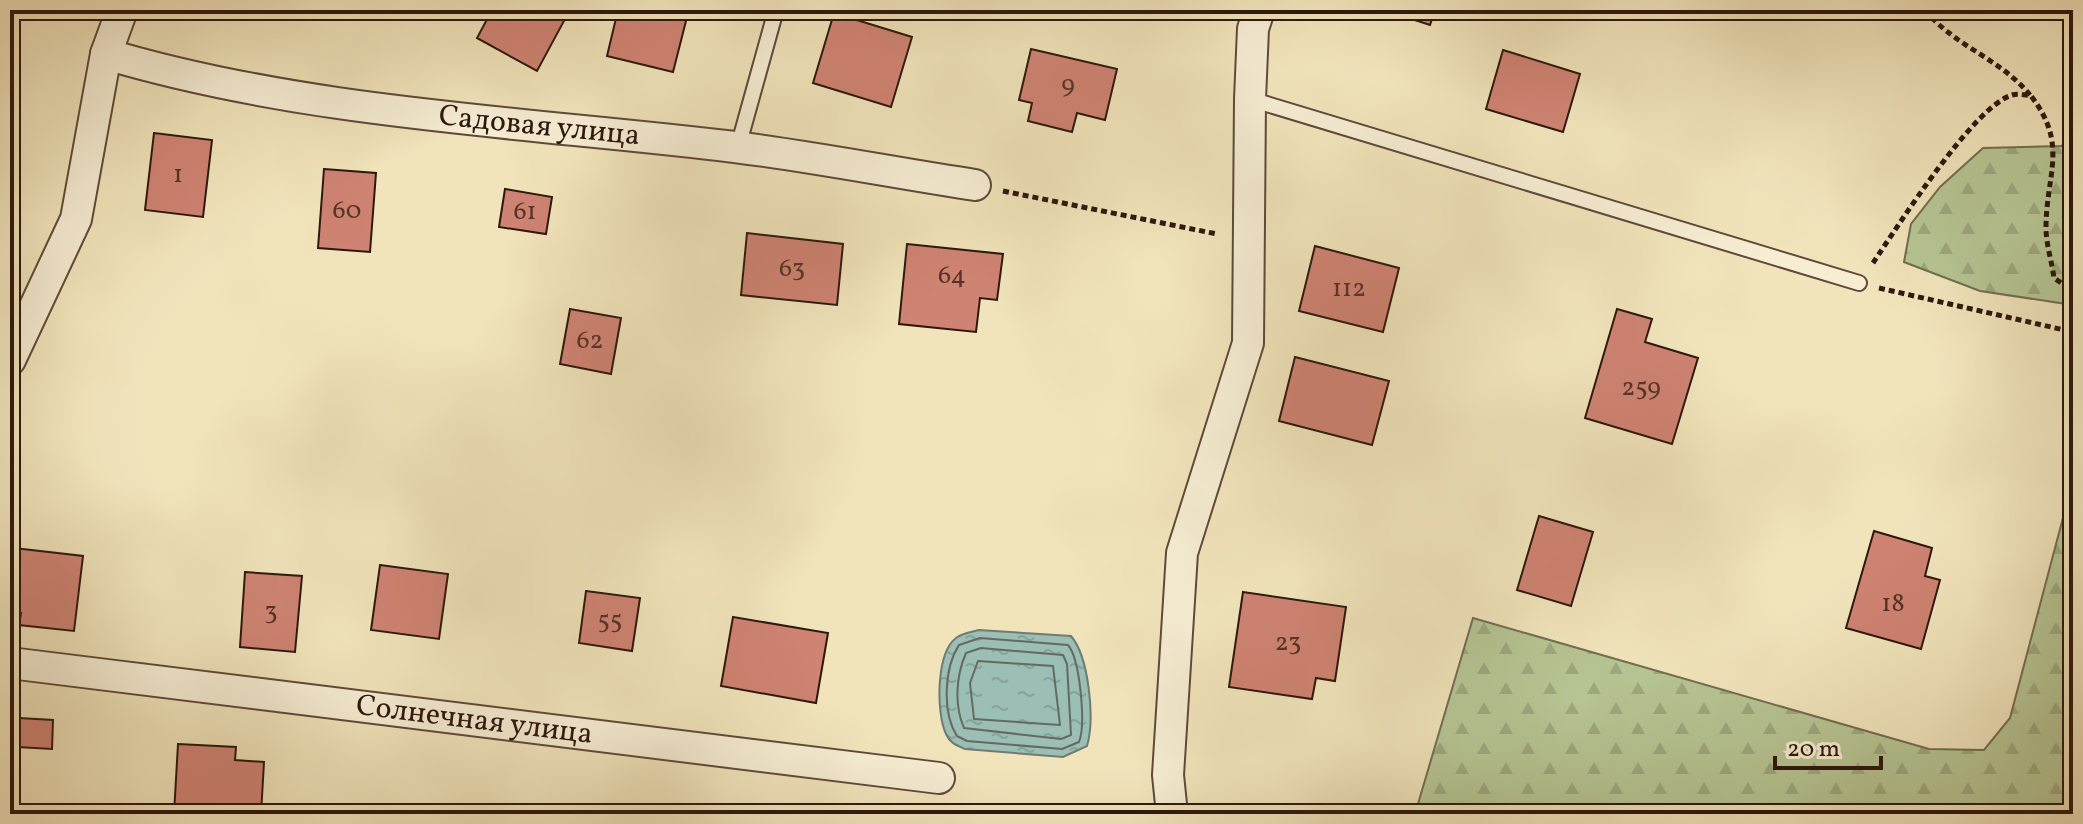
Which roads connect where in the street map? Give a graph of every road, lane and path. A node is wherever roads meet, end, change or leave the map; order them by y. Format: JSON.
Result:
{"nodes":[{"id":1,"x":122,"y":10,"type":"edge"},
{"id":2,"x":776,"y":10,"type":"edge"},
{"id":3,"x":1259,"y":10,"type":"edge"},
{"id":4,"x":1925,"y":10,"type":"edge"},
{"id":5,"x":106,"y":54,"type":"junction"},
{"id":6,"x":2031,"y":96,"type":"junction"},
{"id":7,"x":1250,"y":99,"type":"junction"},
{"id":8,"x":738,"y":147,"type":"junction"},
{"id":9,"x":975,"y":185,"type":"joint"},
{"id":10,"x":1247,"y":240,"type":"junction"},
{"id":11,"x":1859,"y":283,"type":"junction"},
{"id":12,"x":2073,"y":291,"type":"edge"},
{"id":13,"x":2073,"y":332,"type":"edge"},
{"id":14,"x":10,"y":360,"type":"edge"},
{"id":15,"x":10,"y":663,"type":"edge"},
{"id":16,"x":939,"y":778,"type":"dead end"},
{"id":17,"x":1172,"y":814,"type":"edge"}],
"edges":[{"from":1,"to":5,"type":"street"},
{"from":2,"to":8,"type":"lane"},
{"from":3,"to":7,"type":"street"},
{"from":4,"to":6,"type":"path"},
{"from":5,"to":8,"type":"street","name":"Садовая улица"},
{"from":5,"to":14,"type":"street"},
{"from":6,"to":11,"type":"path"},
{"from":6,"to":12,"type":"path"},
{"from":7,"to":10,"type":"street"},
{"from":7,"to":11,"type":"lane"},
{"from":8,"to":9,"type":"street","name":"Садовая улица"},
{"from":9,"to":10,"type":"path"},
{"from":10,"to":17,"type":"street"},
{"from":11,"to":13,"type":"path"},
{"from":15,"to":16,"type":"street","name":"Солнечная улица"}]}
